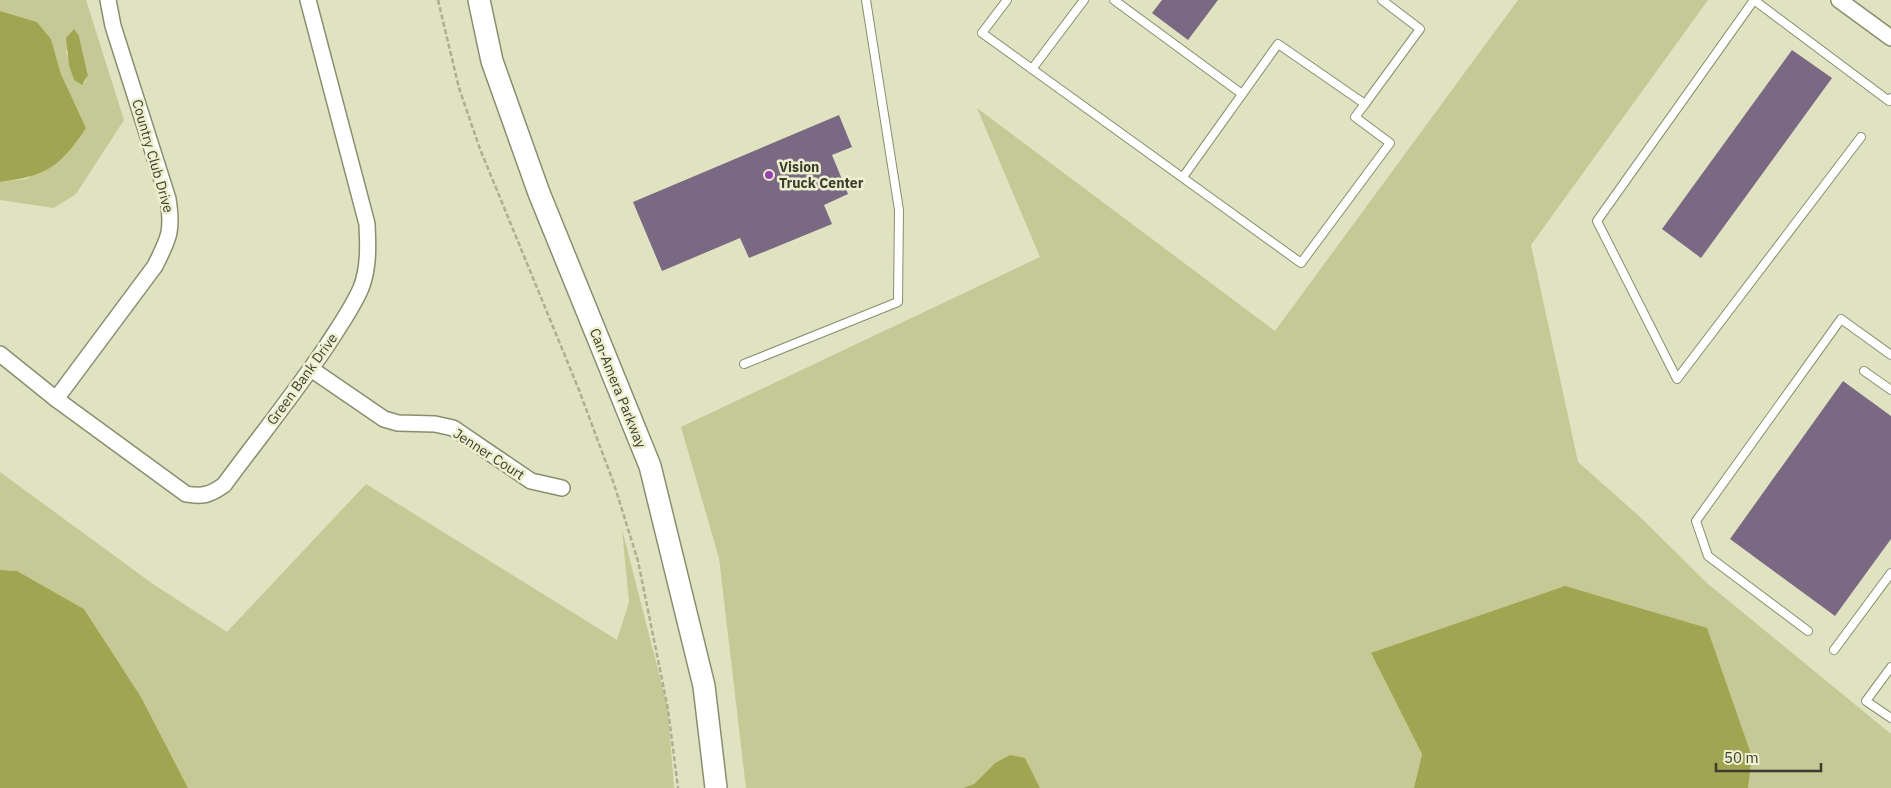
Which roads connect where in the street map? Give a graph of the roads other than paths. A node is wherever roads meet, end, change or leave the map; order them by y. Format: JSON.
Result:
{"nodes":[{"id":1,"x":108,"y":0,"type":"edge"},
{"id":2,"x":308,"y":0,"type":"edge"},
{"id":3,"x":479,"y":0,"type":"edge"},
{"id":4,"x":866,"y":0,"type":"edge"},
{"id":5,"x":1007,"y":0,"type":"edge"},
{"id":6,"x":1084,"y":0,"type":"edge"},
{"id":7,"x":1114,"y":0,"type":"edge"},
{"id":8,"x":1382,"y":0,"type":"edge"},
{"id":9,"x":1754,"y":0,"type":"edge"},
{"id":10,"x":1839,"y":0,"type":"edge"},
{"id":11,"x":1891,"y":38,"type":"edge"},
{"id":12,"x":1032,"y":69,"type":"junction"},
{"id":13,"x":1242,"y":94,"type":"junction"},
{"id":14,"x":1891,"y":98,"type":"edge"},
{"id":15,"x":1365,"y":104,"type":"junction"},
{"id":16,"x":1861,"y":137,"type":"dead end"},
{"id":17,"x":1184,"y":177,"type":"junction"},
{"id":18,"x":0,"y":354,"type":"edge"},
{"id":19,"x":1891,"y":355,"type":"edge"},
{"id":20,"x":744,"y":364,"type":"dead end"},
{"id":21,"x":311,"y":369,"type":"junction"},
{"id":22,"x":1864,"y":371,"type":"dead end"},
{"id":23,"x":1891,"y":390,"type":"edge"},
{"id":24,"x":56,"y":399,"type":"junction"},
{"id":25,"x":562,"y":488,"type":"dead end"},
{"id":26,"x":1891,"y":573,"type":"edge"},
{"id":27,"x":1808,"y":631,"type":"dead end"},
{"id":28,"x":1834,"y":650,"type":"dead end"},
{"id":29,"x":1891,"y":668,"type":"edge"},
{"id":30,"x":1891,"y":718,"type":"edge"},
{"id":31,"x":716,"y":788,"type":"edge"}],
"edges":[{"from":1,"to":24,"type":"street","name":"Country Club Drive"},
{"from":2,"to":21,"type":"street","name":"Green Bank Drive"},
{"from":3,"to":31,"type":"main road","name":"Can-Amera Parkway"},
{"from":4,"to":20,"type":"lane"},
{"from":5,"to":12,"type":"lane"},
{"from":6,"to":12,"type":"lane"},
{"from":7,"to":13,"type":"lane"},
{"from":8,"to":15,"type":"lane"},
{"from":9,"to":14,"type":"lane"},
{"from":9,"to":16,"type":"lane"},
{"from":10,"to":11,"type":"street"},
{"from":12,"to":17,"type":"lane"},
{"from":13,"to":15,"type":"lane"},
{"from":13,"to":17,"type":"lane"},
{"from":15,"to":17,"type":"lane"},
{"from":18,"to":24,"type":"street","name":"Green Bank Drive"},
{"from":19,"to":27,"type":"lane"},
{"from":21,"to":24,"type":"street","name":"Green Bank Drive"},
{"from":21,"to":25,"type":"street","name":"Jenner Court"},
{"from":22,"to":23,"type":"lane"},
{"from":26,"to":28,"type":"lane"},
{"from":29,"to":30,"type":"lane"}]}
